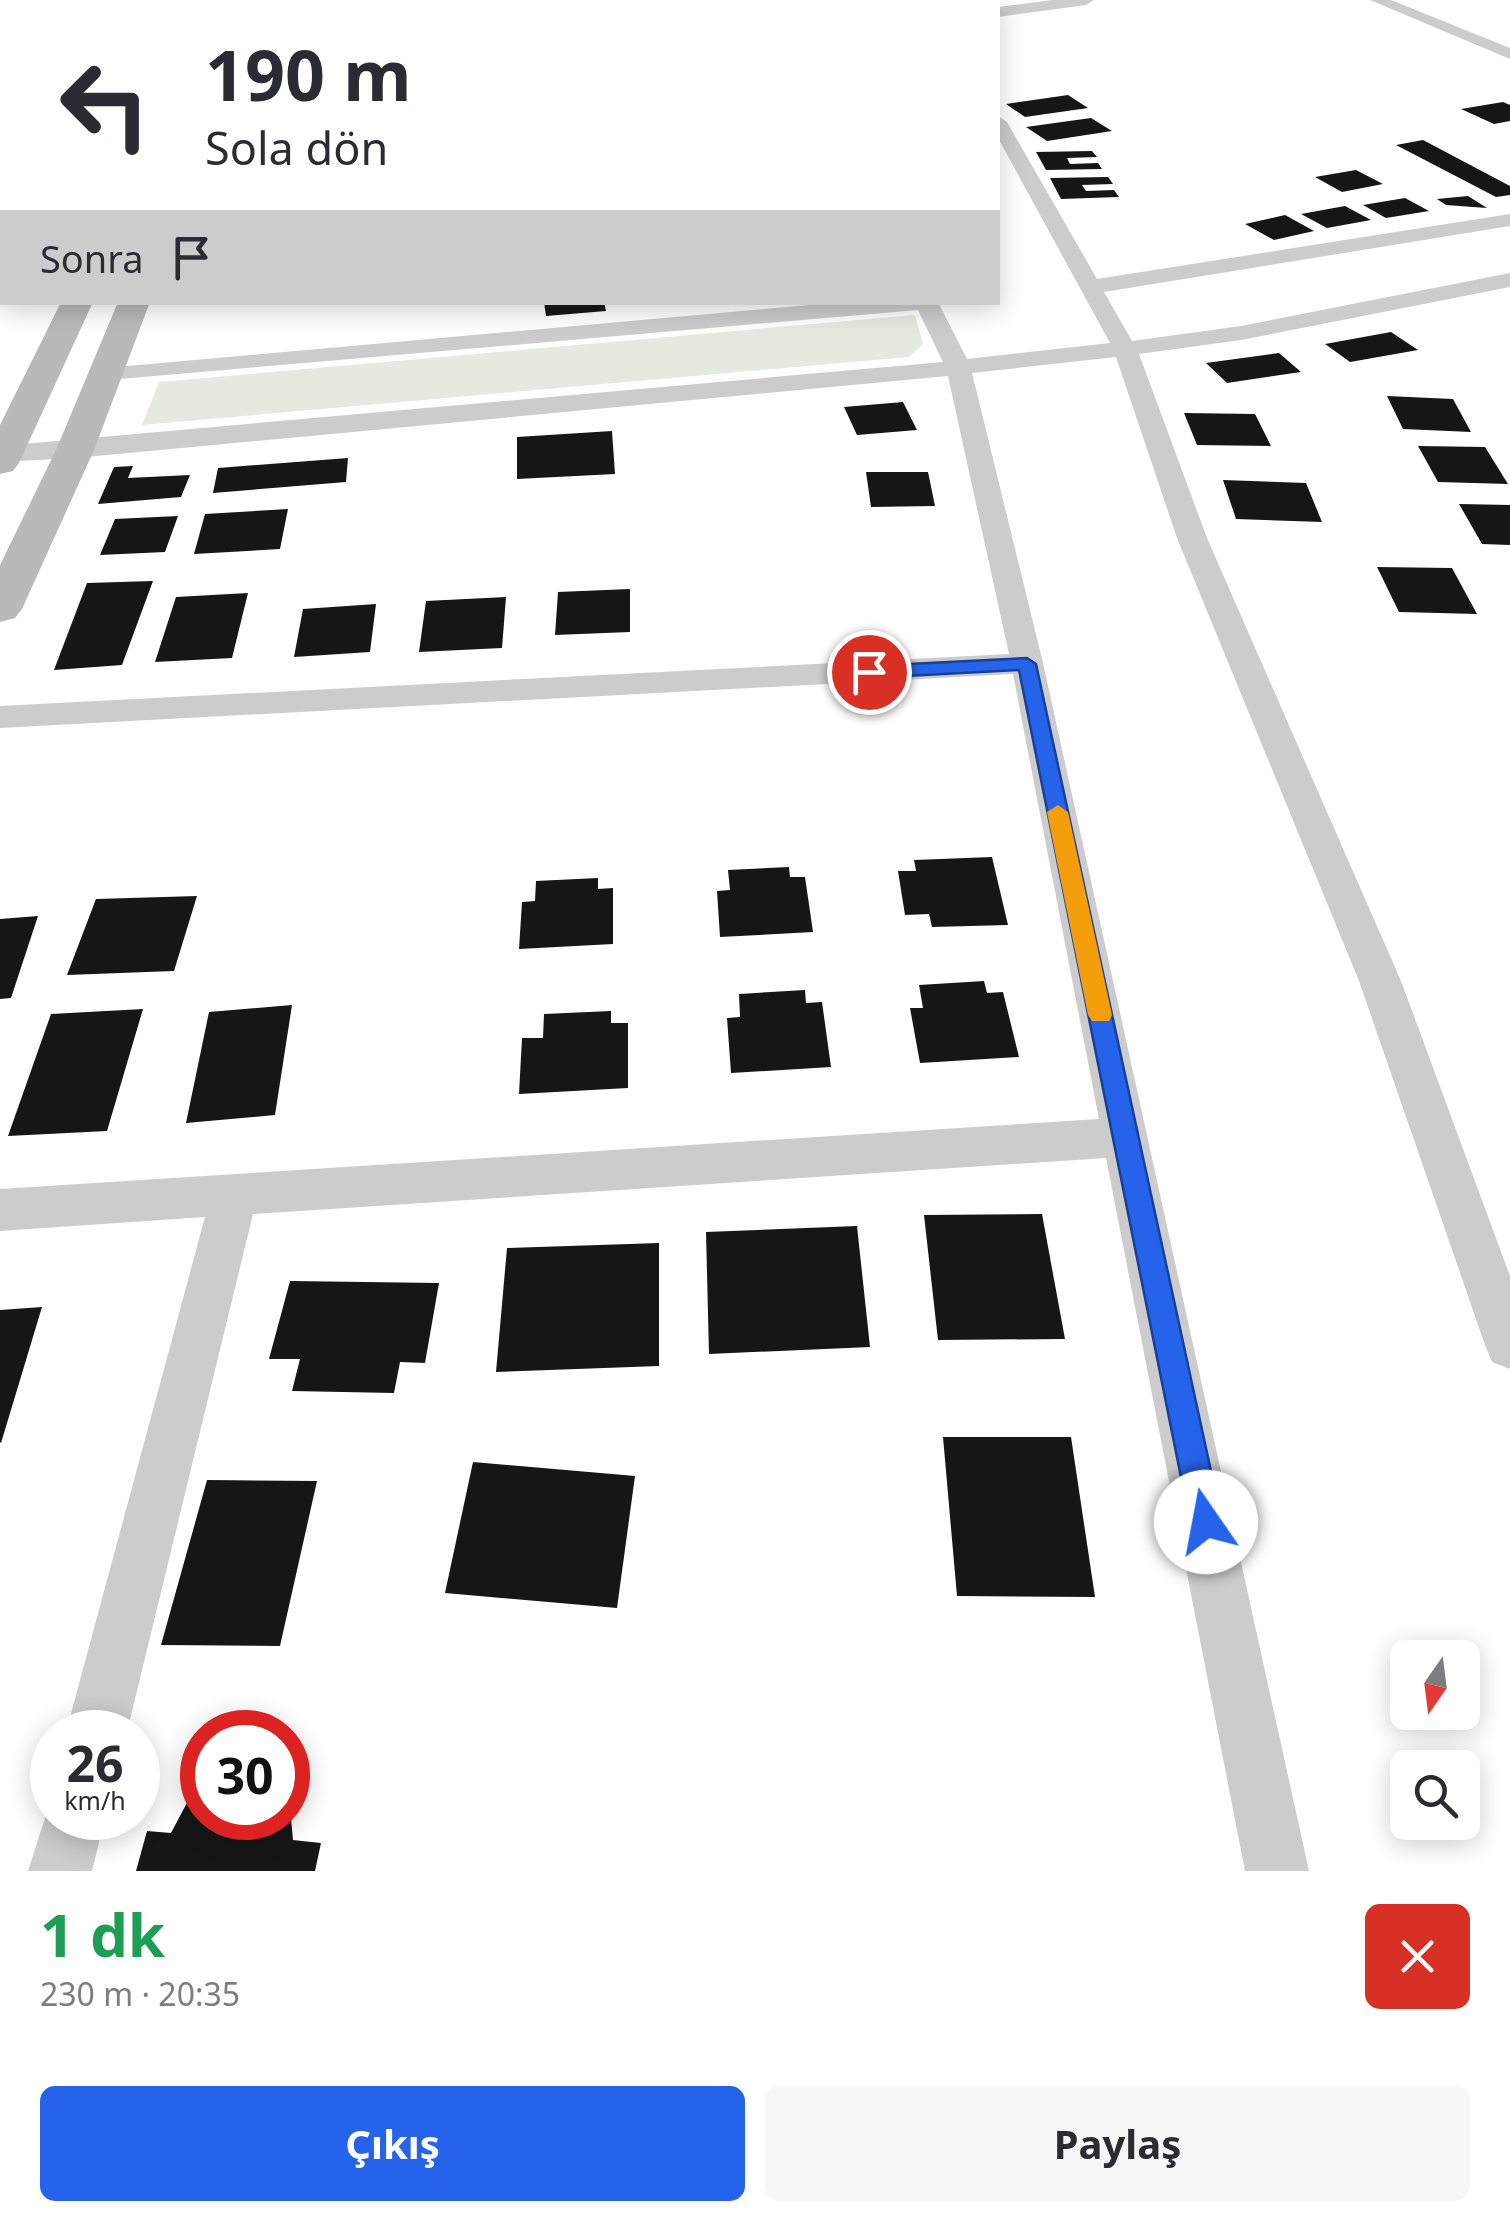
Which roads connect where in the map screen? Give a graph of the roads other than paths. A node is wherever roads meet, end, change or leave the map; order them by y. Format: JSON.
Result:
{"nodes":[{"id":1,"x":1086,"y":0,"type":"edge"},
{"id":2,"x":1378,"y":0,"type":"edge"},
{"id":3,"x":1000,"y":12,"type":"edge"},
{"id":4,"x":1510,"y":54,"type":"edge"},
{"id":5,"x":1000,"y":129,"type":"edge"},
{"id":6,"x":1010,"y":165,"type":"edge"},
{"id":7,"x":1510,"y":220,"type":"edge"},
{"id":8,"x":1510,"y":280,"type":"edge"},
{"id":9,"x":1090,"y":287,"type":"junction"},
{"id":10,"x":76,"y":305,"type":"edge"},
{"id":11,"x":133,"y":305,"type":"edge"},
{"id":12,"x":893,"y":305,"type":"edge"},
{"id":13,"x":928,"y":305,"type":"edge"},
{"id":14,"x":1125,"y":349,"type":"junction"},
{"id":15,"x":958,"y":366,"type":"junction"},
{"id":16,"x":104,"y":376,"type":"junction"},
{"id":17,"x":75,"y":450,"type":"junction"},
{"id":18,"x":1,"y":457,"type":"edge"},
{"id":19,"x":0,"y":609,"type":"edge"},
{"id":20,"x":1027,"y":664,"type":"junction"},
{"id":21,"x":0,"y":718,"type":"edge"},
{"id":22,"x":1126,"y":1137,"type":"junction"},
{"id":23,"x":234,"y":1196,"type":"junction"},
{"id":24,"x":0,"y":1210,"type":"edge"},
{"id":25,"x":1510,"y":1345,"type":"edge"},
{"id":26,"x":102,"y":1710,"type":"edge"},
{"id":27,"x":68,"y":1840,"type":"edge"},
{"id":28,"x":60,"y":1871,"type":"edge"},
{"id":29,"x":1277,"y":1871,"type":"edge"}],
"edges":[{"from":1,"to":3,"type":"street"},
{"from":2,"to":4,"type":"street"},
{"from":5,"to":6,"type":"street"},
{"from":6,"to":9,"type":"street"},
{"from":7,"to":9,"type":"street"},
{"from":8,"to":14,"type":"street"},
{"from":9,"to":14,"type":"street"},
{"from":10,"to":18,"type":"main road"},
{"from":11,"to":16,"type":"main road"},
{"from":12,"to":16,"type":"street"},
{"from":13,"to":15,"type":"street"},
{"from":14,"to":15,"type":"street"},
{"from":14,"to":25,"type":"street"},
{"from":15,"to":17,"type":"street"},
{"from":15,"to":20,"type":"street"},
{"from":16,"to":17,"type":"main road"},
{"from":17,"to":18,"type":"street"},
{"from":17,"to":19,"type":"main road"},
{"from":20,"to":21,"type":"street"},
{"from":20,"to":22,"type":"street"},
{"from":22,"to":23,"type":"street"},
{"from":22,"to":29,"type":"street"},
{"from":23,"to":24,"type":"street"},
{"from":23,"to":26,"type":"street"},
{"from":27,"to":28,"type":"street"}]}
